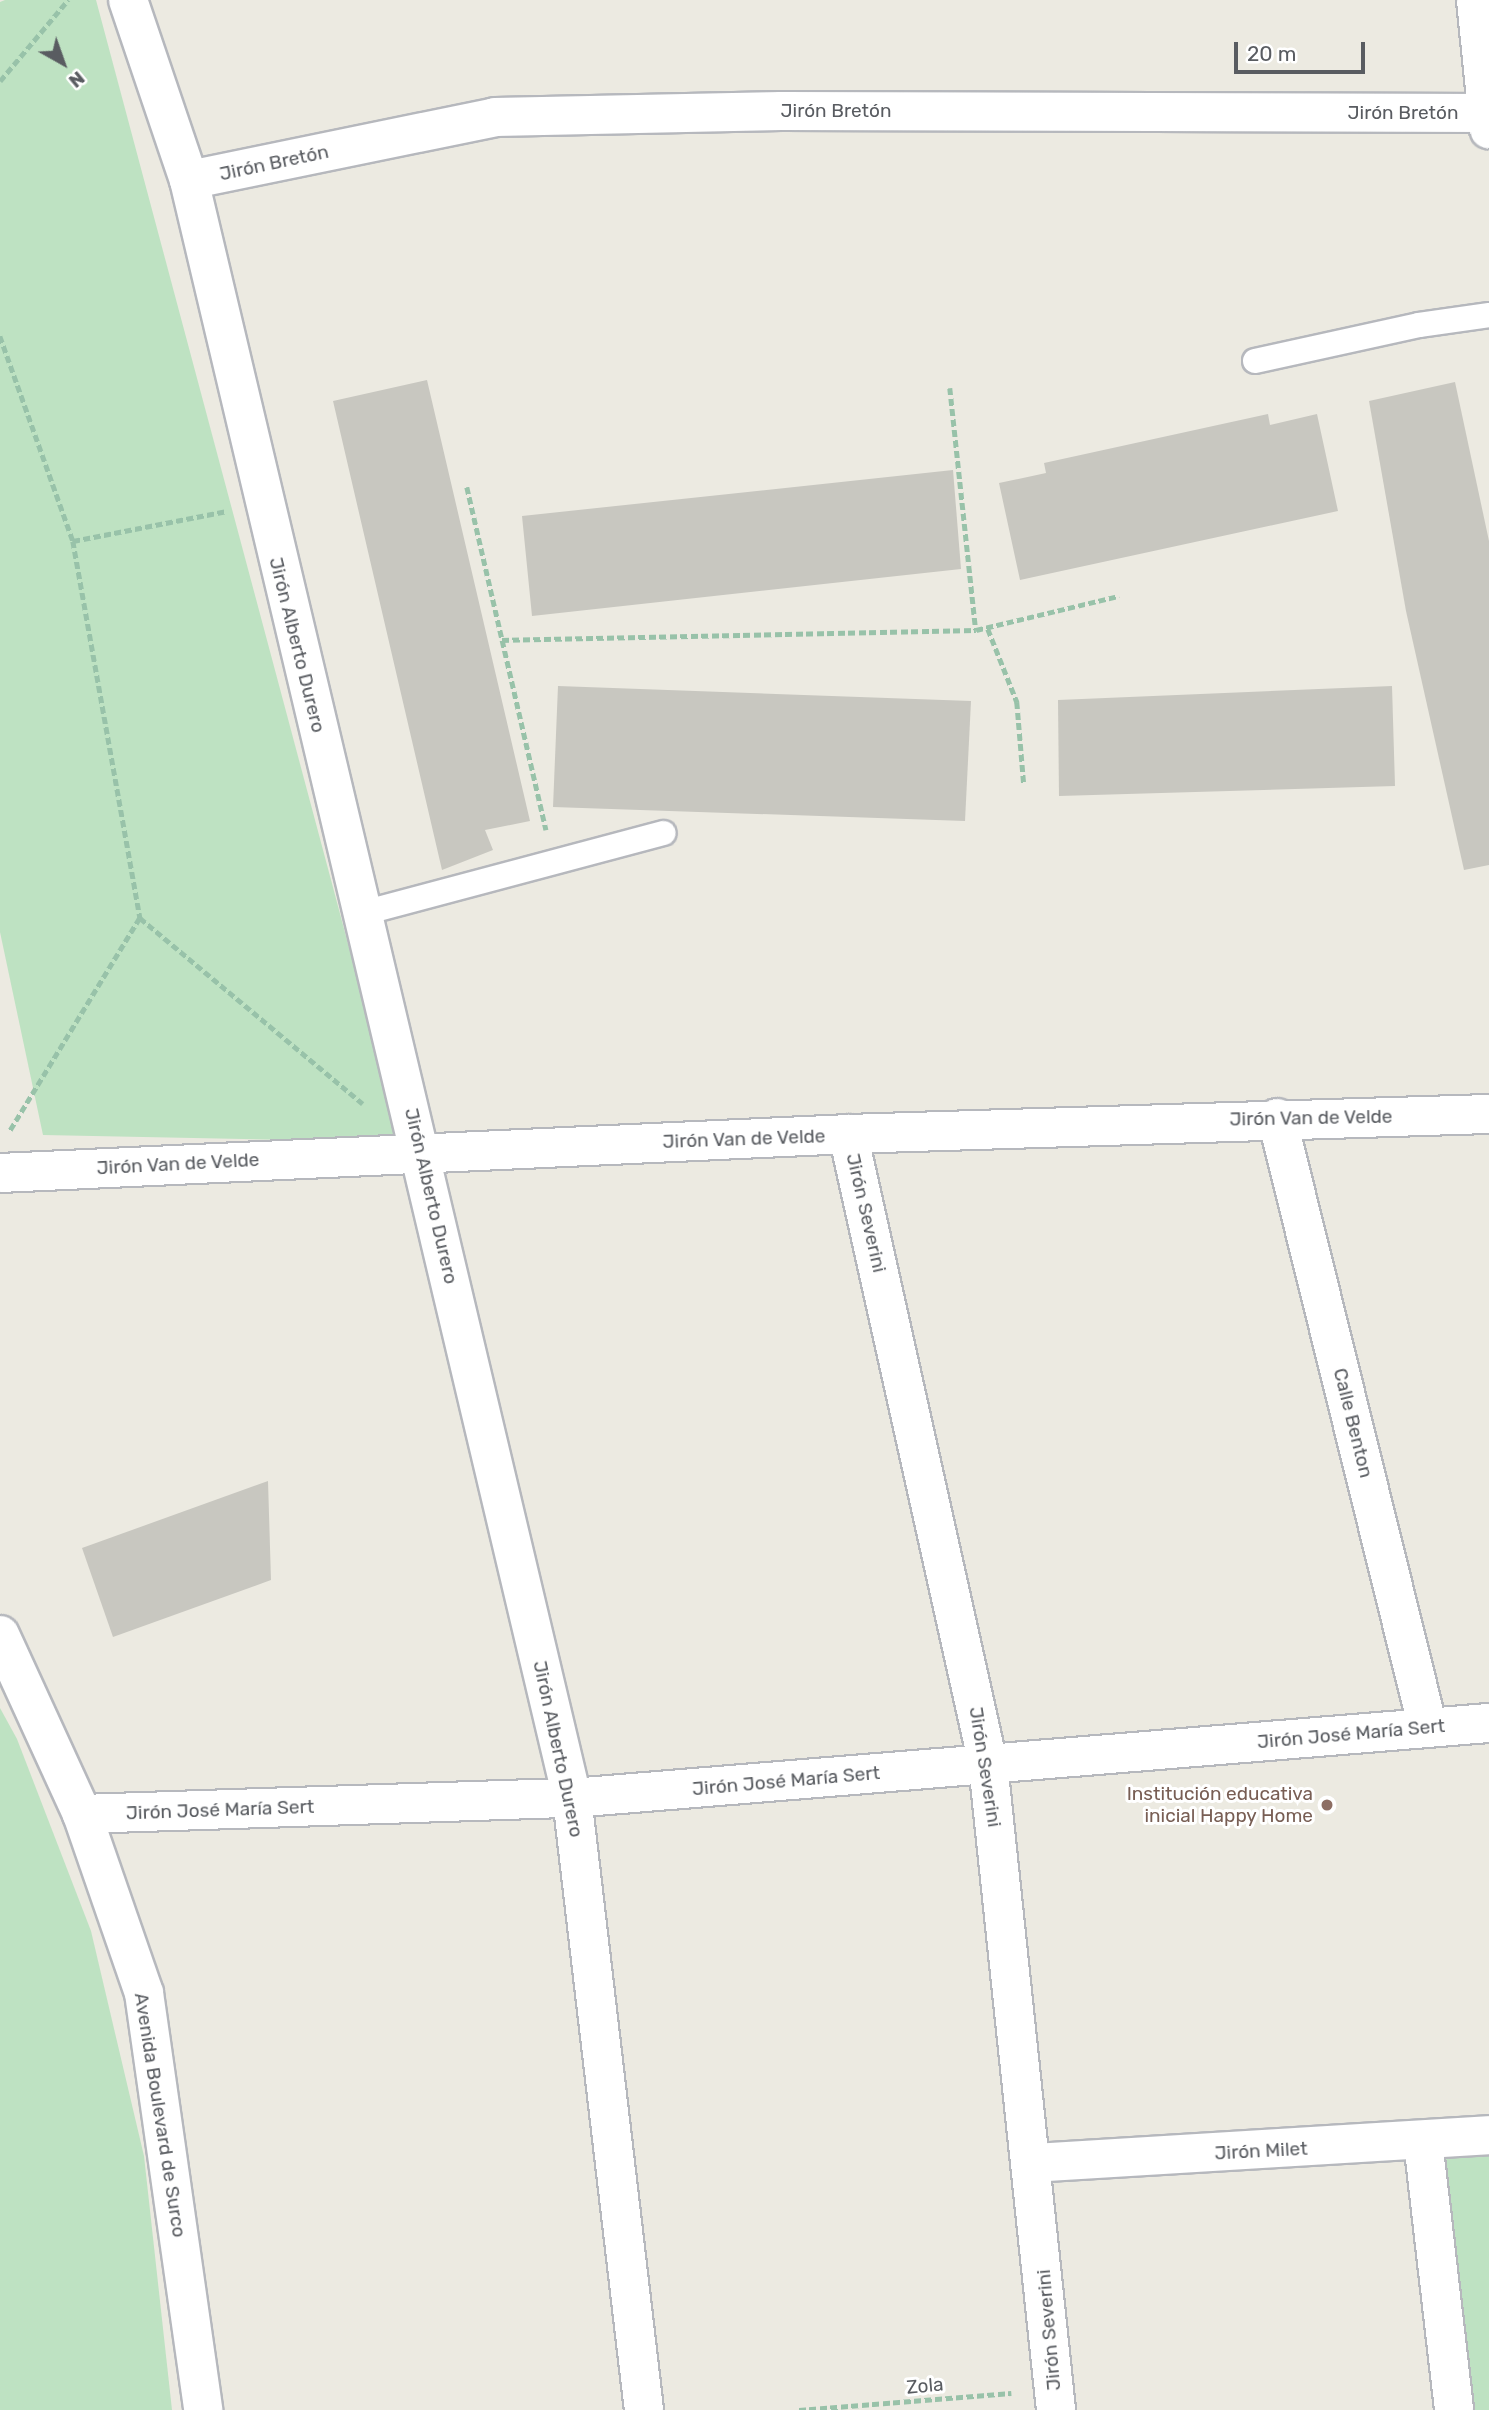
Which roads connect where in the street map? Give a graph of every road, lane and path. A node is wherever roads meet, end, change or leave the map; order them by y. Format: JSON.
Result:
{"nodes":[{"id":1,"x":68,"y":0,"type":"edge"},
{"id":2,"x":128,"y":0,"type":"edge"},
{"id":3,"x":1476,"y":0,"type":"edge"},
{"id":4,"x":0,"y":81,"type":"edge"},
{"id":5,"x":1488,"y":118,"type":"edge"},
{"id":6,"x":189,"y":180,"type":"junction"},
{"id":7,"x":1489,"y":315,"type":"edge"},
{"id":8,"x":0,"y":336,"type":"edge"},
{"id":9,"x":1255,"y":361,"type":"dead end"},
{"id":10,"x":950,"y":388,"type":"dead end"},
{"id":11,"x":467,"y":487,"type":"dead end"},
{"id":12,"x":262,"y":504,"type":"junction"},
{"id":13,"x":73,"y":541,"type":"junction"},
{"id":14,"x":1119,"y":596,"type":"dead end"},
{"id":15,"x":988,"y":629,"type":"junction"},
{"id":16,"x":975,"y":630,"type":"junction"},
{"id":17,"x":502,"y":640,"type":"junction"},
{"id":18,"x":1024,"y":785,"type":"dead end"},
{"id":19,"x":664,"y":833,"type":"dead end"},
{"id":20,"x":553,"y":862,"type":"junction"},
{"id":21,"x":362,"y":913,"type":"junction"},
{"id":22,"x":140,"y":918,"type":"junction"},
{"id":23,"x":369,"y":1108,"type":"dead end"},
{"id":24,"x":1489,"y":1114,"type":"edge"},
{"id":25,"x":1277,"y":1118,"type":"junction"},
{"id":26,"x":848,"y":1134,"type":"junction"},
{"id":27,"x":7,"y":1135,"type":"dead end"},
{"id":28,"x":421,"y":1152,"type":"junction"},
{"id":29,"x":0,"y":1173,"type":"edge"},
{"id":30,"x":0,"y":1635,"type":"edge"},
{"id":31,"x":1489,"y":1723,"type":"edge"},
{"id":32,"x":1428,"y":1728,"type":"junction"},
{"id":33,"x":988,"y":1764,"type":"junction"},
{"id":34,"x":572,"y":1798,"type":"junction"},
{"id":35,"x":82,"y":1814,"type":"junction"},
{"id":36,"x":1489,"y":2135,"type":"edge"},
{"id":37,"x":1423,"y":2141,"type":"junction"},
{"id":38,"x":1033,"y":2163,"type":"junction"},
{"id":39,"x":1055,"y":2400,"type":"edge"},
{"id":40,"x":202,"y":2410,"type":"edge"},
{"id":41,"x":644,"y":2410,"type":"edge"},
{"id":42,"x":799,"y":2410,"type":"edge"},
{"id":43,"x":1454,"y":2410,"type":"edge"}],
"edges":[{"from":1,"to":4,"type":"path"},
{"from":2,"to":6,"type":"street","name":"Jirón Alberto Durero"},
{"from":3,"to":5,"type":"street"},
{"from":5,"to":6,"type":"street","name":"Jirón Bretón"},
{"from":6,"to":12,"type":"street","name":"Jirón Alberto Durero"},
{"from":7,"to":9,"type":"lane"},
{"from":8,"to":13,"type":"path"},
{"from":10,"to":16,"type":"path"},
{"from":11,"to":17,"type":"path"},
{"from":12,"to":13,"type":"path"},
{"from":12,"to":21,"type":"street","name":"Jirón Alberto Durero"},
{"from":13,"to":22,"type":"path"},
{"from":14,"to":15,"type":"path"},
{"from":15,"to":16,"type":"path"},
{"from":15,"to":18,"type":"path"},
{"from":16,"to":17,"type":"path"},
{"from":17,"to":20,"type":"path"},
{"from":19,"to":20,"type":"lane"},
{"from":20,"to":21,"type":"lane"},
{"from":21,"to":28,"type":"street","name":"Jirón Alberto Durero"},
{"from":22,"to":23,"type":"path"},
{"from":22,"to":27,"type":"path"},
{"from":24,"to":25,"type":"street","name":"Jirón Van de Velde"},
{"from":25,"to":26,"type":"street","name":"Jirón Van de Velde"},
{"from":25,"to":32,"type":"street","name":"Calle Benton"},
{"from":26,"to":28,"type":"street","name":"Jirón Van de Velde"},
{"from":26,"to":33,"type":"street","name":"Jirón Severini"},
{"from":28,"to":29,"type":"street","name":"Jirón Van de Velde"},
{"from":28,"to":34,"type":"street","name":"Jirón Alberto Durero"},
{"from":30,"to":35,"type":"street","name":"Avenida Boulevard de Surco"},
{"from":31,"to":32,"type":"street","name":"Jirón José María Sert"},
{"from":32,"to":33,"type":"street","name":"Jirón José María Sert"},
{"from":33,"to":34,"type":"street","name":"Jirón José María Sert"},
{"from":33,"to":38,"type":"street","name":"Jirón Severini"},
{"from":34,"to":35,"type":"street","name":"Jirón José María Sert"},
{"from":34,"to":41,"type":"street","name":"Jirón Alberto Durero"},
{"from":35,"to":40,"type":"street","name":"Avenida Boulevard de Surco"},
{"from":36,"to":37,"type":"street","name":"Jirón Milet"},
{"from":37,"to":38,"type":"street","name":"Jirón Milet"},
{"from":37,"to":43,"type":"street"},
{"from":38,"to":39,"type":"street","name":"Jirón Severini"},
{"from":39,"to":42,"type":"path","name":"Zola"}]}
